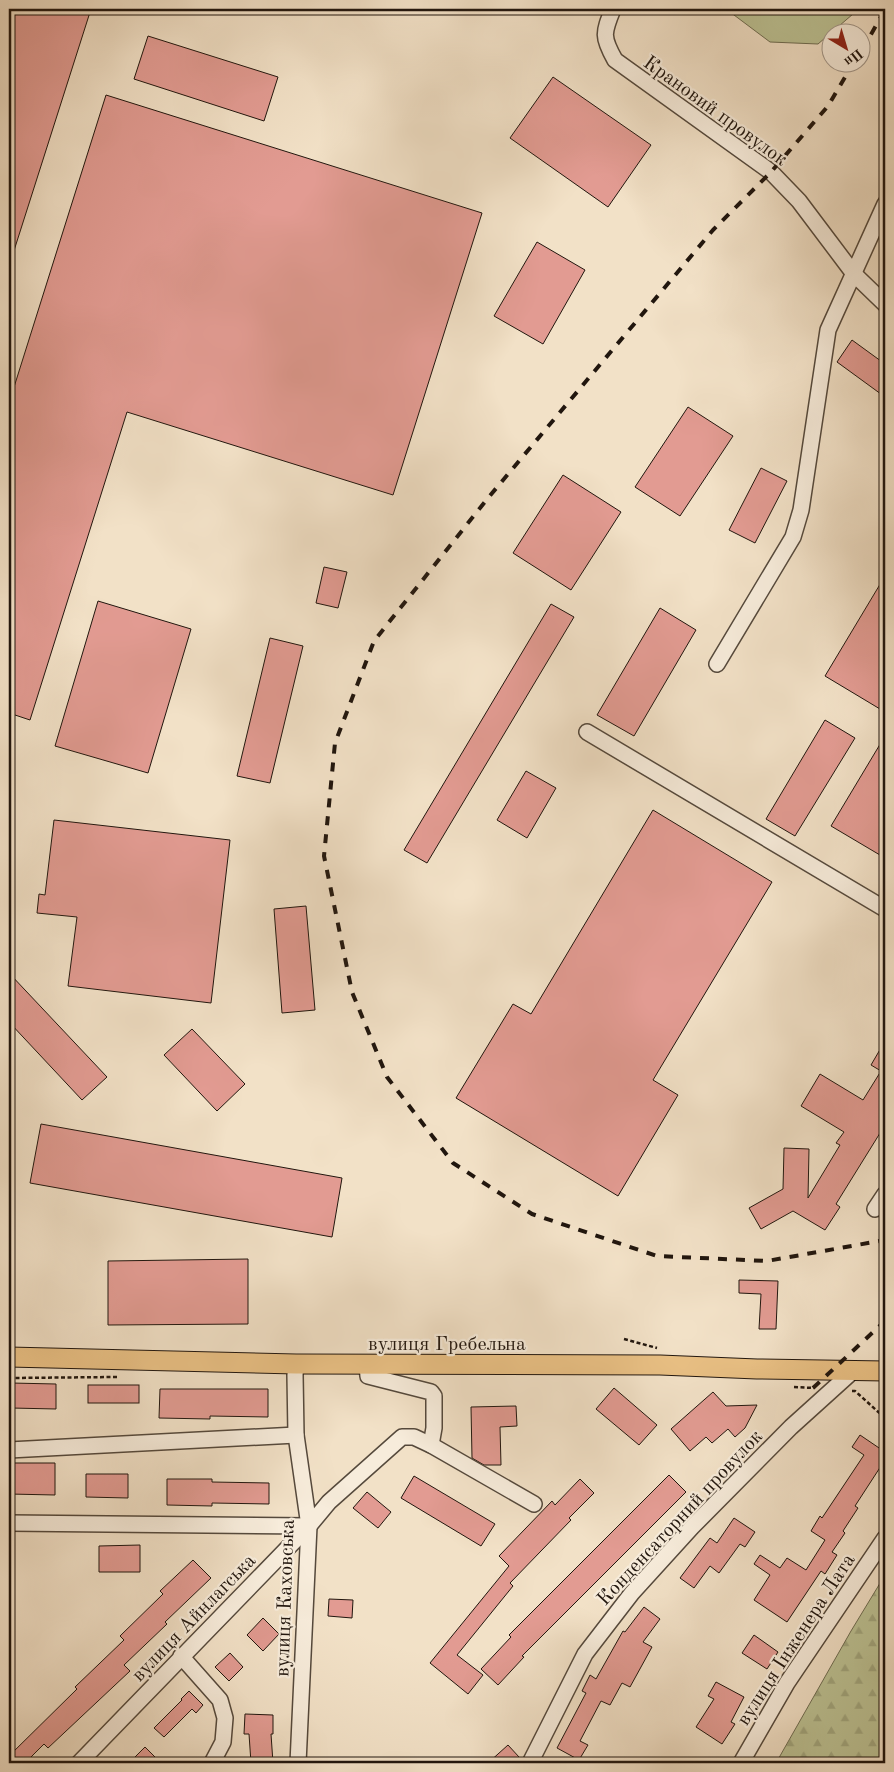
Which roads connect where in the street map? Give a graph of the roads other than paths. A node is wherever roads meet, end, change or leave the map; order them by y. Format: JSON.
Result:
{"nodes":[{"id":1,"x":613,"y":9,"type":"edge"},
{"id":2,"x":885,"y":204,"type":"edge"},
{"id":3,"x":854,"y":274,"type":"junction"},
{"id":4,"x":885,"y":304,"type":"edge"},
{"id":5,"x":717,"y":664,"type":"dead end"},
{"id":6,"x":587,"y":732,"type":"dead end"},
{"id":7,"x":885,"y":909,"type":"edge"},
{"id":8,"x":885,"y":1194,"type":"edge"},
{"id":9,"x":875,"y":1208,"type":"dead end"},
{"id":10,"x":9,"y":1356,"type":"edge"},
{"id":11,"x":367,"y":1365,"type":"junction"},
{"id":12,"x":295,"y":1370,"type":"junction"},
{"id":13,"x":853,"y":1371,"type":"junction"},
{"id":14,"x":885,"y":1372,"type":"edge"},
{"id":15,"x":296,"y":1435,"type":"junction"},
{"id":16,"x":431,"y":1445,"type":"junction"},
{"id":17,"x":9,"y":1450,"type":"edge"},
{"id":18,"x":534,"y":1504,"type":"dead end"},
{"id":19,"x":9,"y":1523,"type":"edge"},
{"id":20,"x":308,"y":1526,"type":"junction"},
{"id":21,"x":885,"y":1538,"type":"edge"},
{"id":22,"x":181,"y":1656,"type":"junction"},
{"id":23,"x":79,"y":1763,"type":"edge"},
{"id":24,"x":212,"y":1763,"type":"edge"},
{"id":25,"x":298,"y":1763,"type":"edge"},
{"id":26,"x":530,"y":1763,"type":"edge"},
{"id":27,"x":741,"y":1763,"type":"edge"}],
"edges":[{"from":1,"to":3,"type":"street","name":"Крановий провулок"},
{"from":2,"to":3,"type":"street"},
{"from":3,"to":4,"type":"street","name":"Крановий провулок"},
{"from":3,"to":5,"type":"street"},
{"from":6,"to":7,"type":"street"},
{"from":8,"to":9,"type":"street"},
{"from":10,"to":12,"type":"main road","name":"вулиця Гребельна"},
{"from":11,"to":12,"type":"main road","name":"вулиця Гребельна"},
{"from":11,"to":13,"type":"main road","name":"вулиця Гребельна"},
{"from":11,"to":16,"type":"street"},
{"from":12,"to":15,"type":"street","name":"вулиця Каховська"},
{"from":13,"to":14,"type":"main road","name":"вулиця Гребельна"},
{"from":13,"to":26,"type":"street","name":"Конденсаторний провулок"},
{"from":15,"to":17,"type":"street"},
{"from":15,"to":20,"type":"street","name":"вулиця Каховська"},
{"from":16,"to":18,"type":"street","name":"вулиця Айнлагська"},
{"from":16,"to":20,"type":"street","name":"вулиця Айнлагська"},
{"from":19,"to":20,"type":"street"},
{"from":20,"to":22,"type":"street","name":"вулиця Айнлагська"},
{"from":20,"to":25,"type":"street","name":"вулиця Каховська"},
{"from":21,"to":27,"type":"street","name":"вулиця Інженера Лата"},
{"from":22,"to":23,"type":"street","name":"вулиця Айнлагська"},
{"from":22,"to":24,"type":"street"}]}
